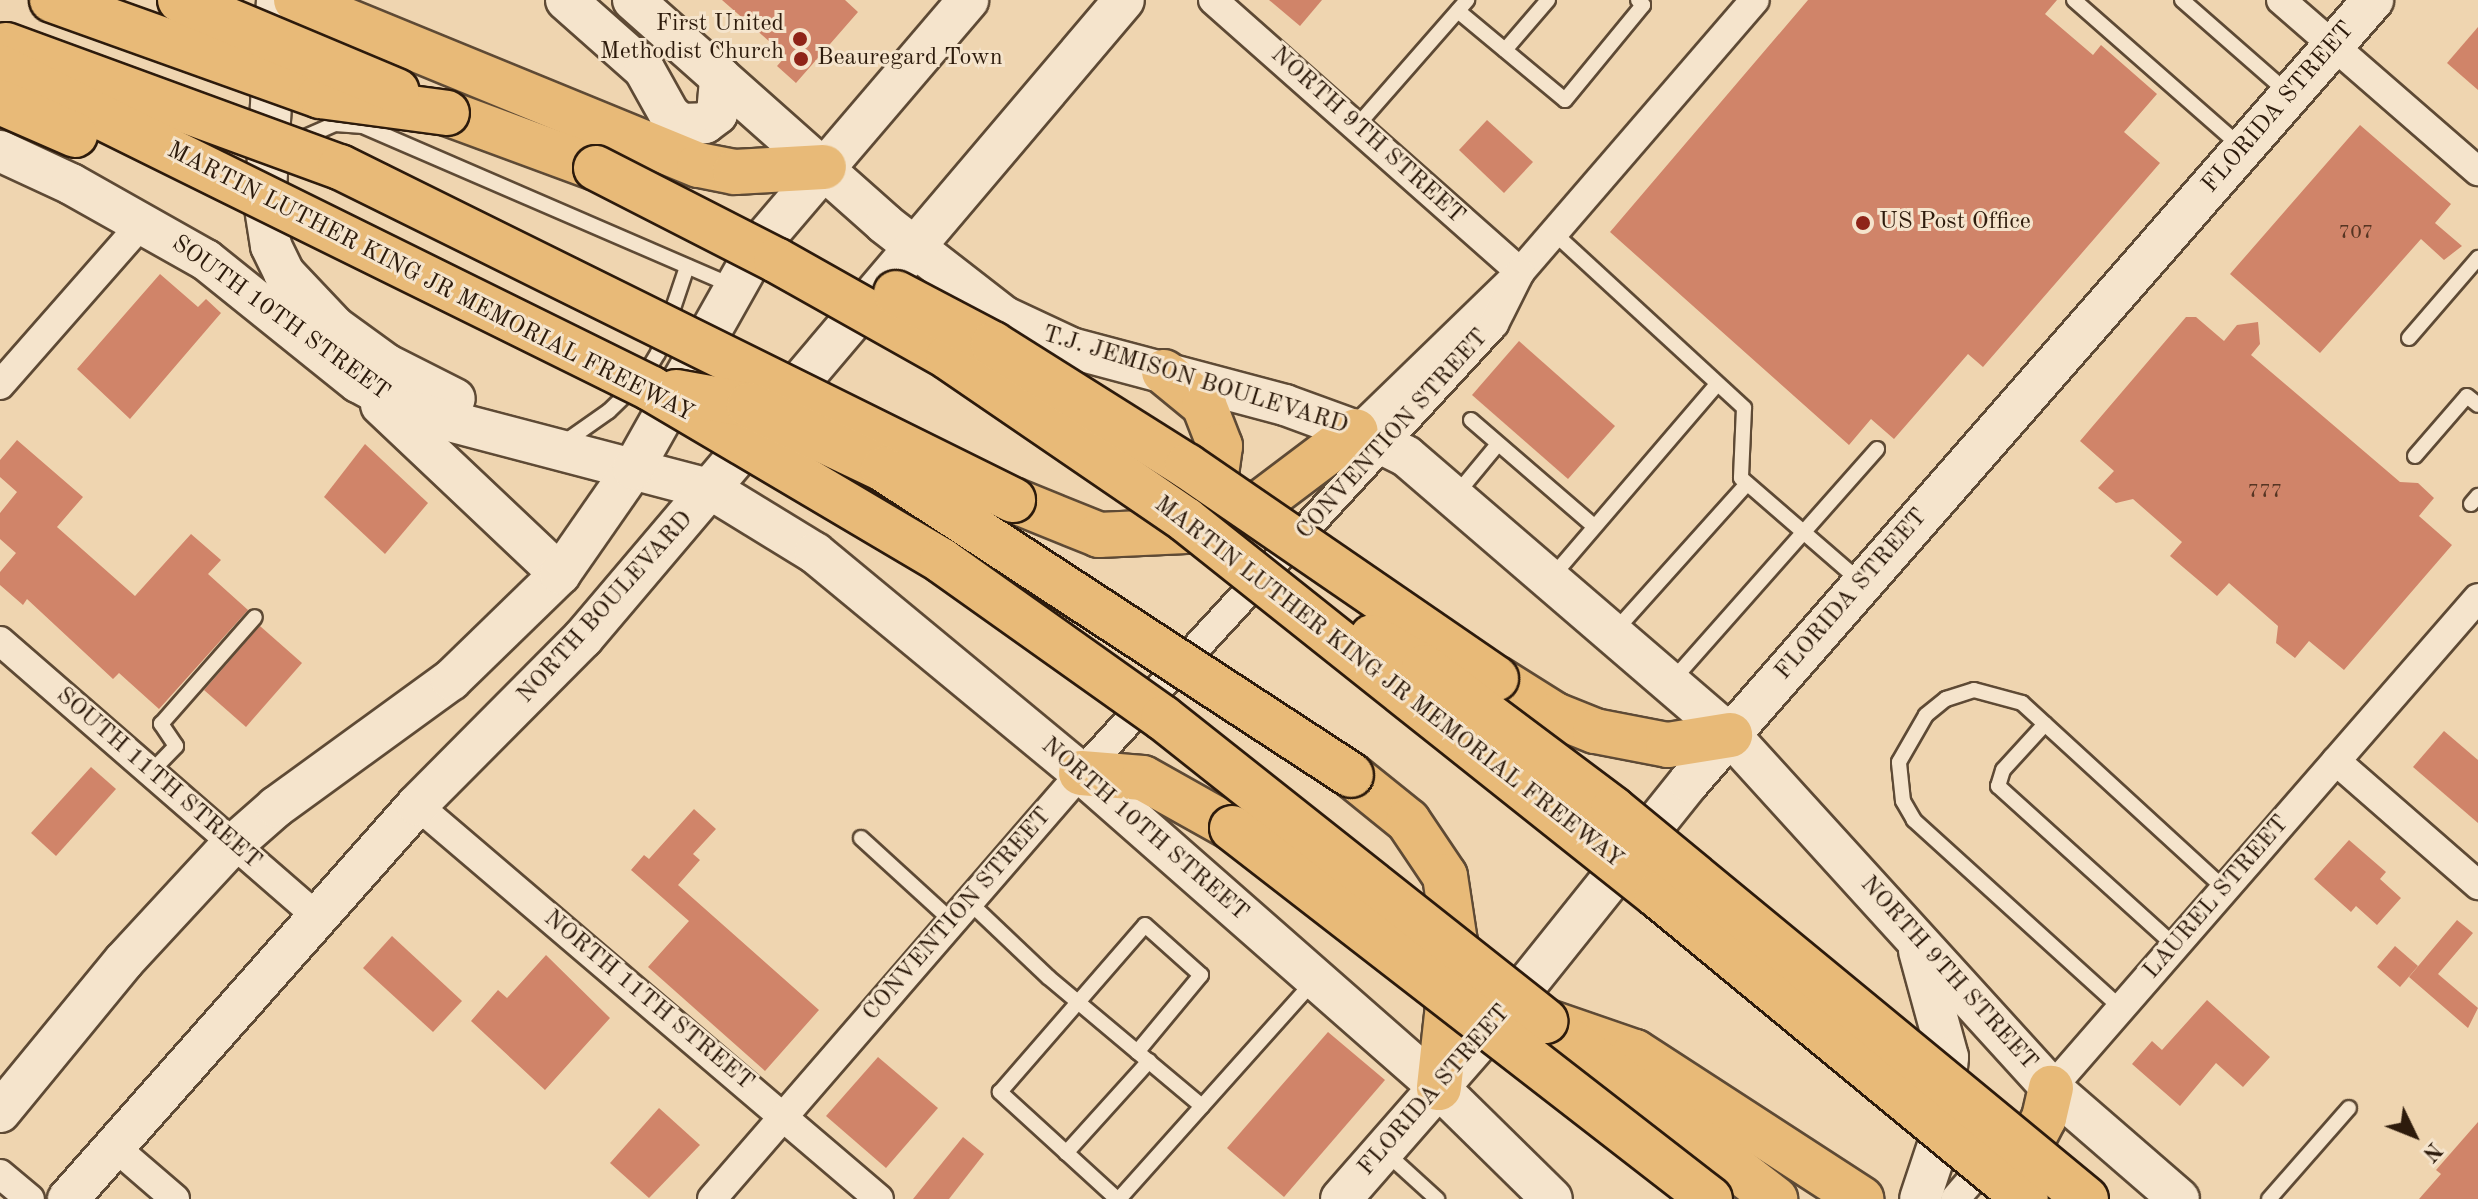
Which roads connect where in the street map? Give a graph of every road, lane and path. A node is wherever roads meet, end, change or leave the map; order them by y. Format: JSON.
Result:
{"nodes":[{"id":1,"x":52,"y":0,"type":"edge"},
{"id":2,"x":180,"y":0,"type":"edge"},
{"id":3,"x":277,"y":0,"type":"edge"},
{"id":4,"x":296,"y":0,"type":"edge"},
{"id":5,"x":566,"y":0,"type":"edge"},
{"id":6,"x":633,"y":0,"type":"edge"},
{"id":7,"x":968,"y":0,"type":"edge"},
{"id":8,"x":1124,"y":0,"type":"edge"},
{"id":9,"x":1213,"y":0,"type":"edge"},
{"id":10,"x":1548,"y":0,"type":"edge"},
{"id":11,"x":1638,"y":0,"type":"edge"},
{"id":12,"x":2074,"y":0,"type":"edge"},
{"id":13,"x":2182,"y":0,"type":"edge"},
{"id":14,"x":2281,"y":0,"type":"edge"},
{"id":15,"x":2373,"y":0,"type":"edge"},
{"id":16,"x":1745,"y":3,"type":"edge"},
{"id":17,"x":1463,"y":6,"type":"edge"},
{"id":18,"x":0,"y":42,"type":"edge"},
{"id":19,"x":2333,"y":46,"type":"junction"},
{"id":20,"x":1505,"y":50,"type":"junction"},
{"id":21,"x":0,"y":67,"type":"edge"},
{"id":22,"x":720,"y":77,"type":"junction"},
{"id":23,"x":2290,"y":95,"type":"junction"},
{"id":24,"x":0,"y":102,"type":"edge"},
{"id":25,"x":447,"y":113,"type":"junction"},
{"id":26,"x":1356,"y":127,"type":"junction"},
{"id":27,"x":269,"y":142,"type":"junction"},
{"id":28,"x":2243,"y":149,"type":"junction"},
{"id":29,"x":0,"y":151,"type":"edge"},
{"id":30,"x":824,"y":167,"type":"junction"},
{"id":31,"x":596,"y":168,"type":"junction"},
{"id":32,"x":2478,"y":171,"type":"edge"},
{"id":33,"x":265,"y":208,"type":"junction"},
{"id":34,"x":143,"y":222,"type":"junction"},
{"id":35,"x":1554,"y":233,"type":"junction"},
{"id":36,"x":356,"y":243,"type":"junction"},
{"id":37,"x":913,"y":248,"type":"junction"},
{"id":38,"x":2478,"y":258,"type":"edge"},
{"id":39,"x":687,"y":267,"type":"junction"},
{"id":40,"x":1520,"y":272,"type":"junction"},
{"id":41,"x":233,"y":279,"type":"junction"},
{"id":42,"x":732,"y":286,"type":"junction"},
{"id":43,"x":2409,"y":338,"type":"dead end"},
{"id":44,"x":1164,"y":372,"type":"junction"},
{"id":45,"x":358,"y":382,"type":"junction"},
{"id":46,"x":1717,"y":384,"type":"junction"},
{"id":47,"x":0,"y":385,"type":"edge"},
{"id":48,"x":650,"y":388,"type":"junction"},
{"id":49,"x":2478,"y":405,"type":"edge"},
{"id":50,"x":1471,"y":420,"type":"dead end"},
{"id":51,"x":482,"y":431,"type":"junction"},
{"id":52,"x":1371,"y":437,"type":"junction"},
{"id":53,"x":1498,"y":444,"type":"junction"},
{"id":54,"x":556,"y":449,"type":"junction"},
{"id":55,"x":1877,"y":449,"type":"dead end"},
{"id":56,"x":2415,"y":456,"type":"dead end"},
{"id":57,"x":633,"y":469,"type":"junction"},
{"id":58,"x":1747,"y":484,"type":"junction"},
{"id":59,"x":712,"y":490,"type":"junction"},
{"id":60,"x":1454,"y":497,"type":"junction"},
{"id":61,"x":1594,"y":526,"type":"junction"},
{"id":62,"x":1803,"y":531,"type":"junction"},
{"id":63,"x":1164,"y":534,"type":"junction"},
{"id":64,"x":1234,"y":556,"type":"junction"},
{"id":65,"x":560,"y":574,"type":"junction"},
{"id":66,"x":1550,"y":579,"type":"junction"},
{"id":67,"x":1861,"y":583,"type":"junction"},
{"id":68,"x":2478,"y":598,"type":"edge"},
{"id":69,"x":255,"y":617,"type":"dead end"},
{"id":70,"x":1613,"y":633,"type":"junction"},
{"id":71,"x":0,"y":641,"type":"edge"},
{"id":72,"x":1670,"y":682,"type":"junction"},
{"id":73,"x":2045,"y":724,"type":"junction"},
{"id":74,"x":1730,"y":735,"type":"junction"},
{"id":75,"x":2336,"y":761,"type":"junction"},
{"id":76,"x":151,"y":772,"type":"junction"},
{"id":77,"x":1081,"y":773,"type":"junction"},
{"id":78,"x":417,"y":805,"type":"junction"},
{"id":79,"x":861,"y":838,"type":"dead end"},
{"id":80,"x":233,"y":845,"type":"junction"},
{"id":81,"x":2478,"y":885,"type":"edge"},
{"id":82,"x":2225,"y":889,"type":"junction"},
{"id":83,"x":961,"y":912,"type":"junction"},
{"id":84,"x":317,"y":917,"type":"junction"},
{"id":85,"x":1915,"y":938,"type":"junction"},
{"id":86,"x":2175,"y":946,"type":"junction"},
{"id":87,"x":1315,"y":980,"type":"junction"},
{"id":88,"x":1077,"y":1001,"type":"junction"},
{"id":89,"x":2121,"y":1008,"type":"junction"},
{"id":90,"x":1545,"y":1021,"type":"junction"},
{"id":91,"x":1143,"y":1056,"type":"junction"},
{"id":92,"x":1439,"y":1088,"type":"junction"},
{"id":93,"x":2051,"y":1088,"type":"junction"},
{"id":94,"x":1202,"y":1106,"type":"junction"},
{"id":95,"x":2349,"y":1108,"type":"dead end"},
{"id":96,"x":0,"y":1112,"type":"edge"},
{"id":97,"x":784,"y":1116,"type":"junction"},
{"id":98,"x":116,"y":1148,"type":"junction"},
{"id":99,"x":1384,"y":1151,"type":"junction"},
{"id":100,"x":1066,"y":1153,"type":"junction"},
{"id":101,"x":0,"y":1174,"type":"edge"},
{"id":102,"x":30,"y":1199,"type":"edge"},
{"id":103,"x":68,"y":1199,"type":"edge"},
{"id":104,"x":175,"y":1199,"type":"edge"},
{"id":105,"x":712,"y":1199,"type":"edge"},
{"id":106,"x":879,"y":1199,"type":"edge"},
{"id":107,"x":1118,"y":1199,"type":"edge"},
{"id":108,"x":1341,"y":1199,"type":"edge"},
{"id":109,"x":1437,"y":1199,"type":"edge"},
{"id":110,"x":1552,"y":1199,"type":"edge"},
{"id":111,"x":1710,"y":1199,"type":"edge"},
{"id":112,"x":1775,"y":1199,"type":"edge"},
{"id":113,"x":1861,"y":1199,"type":"edge"},
{"id":114,"x":1920,"y":1199,"type":"edge"},
{"id":115,"x":1955,"y":1199,"type":"edge"},
{"id":116,"x":2005,"y":1199,"type":"edge"},
{"id":117,"x":2026,"y":1199,"type":"edge"},
{"id":118,"x":2086,"y":1199,"type":"edge"},
{"id":119,"x":2179,"y":1199,"type":"edge"},
{"id":120,"x":2269,"y":1199,"type":"edge"}],
"edges":[{"from":1,"to":25,"type":"highway","bridge":true},
{"from":2,"to":25,"type":"highway","name":"MARTIN LUTHER KING JR MEMORIAL FREEWAY","bridge":true},
{"from":3,"to":27,"type":"main road"},
{"from":4,"to":30,"type":"highway"},
{"from":5,"to":22,"type":"main road"},
{"from":6,"to":22,"type":"main road","name":"T.J. JEMISON BOULEVARD"},
{"from":7,"to":30,"type":"main road"},
{"from":8,"to":37,"type":"main road","name":"NORTH BOULEVARD"},
{"from":9,"to":26,"type":"street","name":"NORTH 9TH STREET"},
{"from":10,"to":20,"type":"lane"},
{"from":11,"to":20,"type":"lane"},
{"from":12,"to":28,"type":"lane"},
{"from":13,"to":23,"type":"lane"},
{"from":14,"to":19,"type":"street"},
{"from":15,"to":19,"type":"main road","name":"FLORIDA STREET"},
{"from":16,"to":35,"type":"street","name":"CONVENTION STREET"},
{"from":17,"to":20,"type":"lane"},
{"from":17,"to":26,"type":"lane"},
{"from":18,"to":63,"type":"highway","bridge":true},
{"from":19,"to":23,"type":"main road","name":"FLORIDA STREET"},
{"from":19,"to":32,"type":"street"},
{"from":21,"to":36,"type":"highway","name":"MARTIN LUTHER KING JR MEMORIAL FREEWAY","bridge":true},
{"from":22,"to":30,"type":"main road","name":"T.J. JEMISON BOULEVARD"},
{"from":23,"to":28,"type":"main road","name":"FLORIDA STREET"},
{"from":24,"to":36,"type":"highway","bridge":true},
{"from":25,"to":31,"type":"highway","name":"MARTIN LUTHER KING JR MEMORIAL FREEWAY"},
{"from":26,"to":40,"type":"street","name":"NORTH 9TH STREET"},
{"from":27,"to":33,"type":"main road"},
{"from":27,"to":39,"type":"lane"},
{"from":28,"to":67,"type":"main road","name":"FLORIDA STREET"},
{"from":29,"to":34,"type":"main road","name":"SOUTH 10TH STREET"},
{"from":30,"to":37,"type":"main road","name":"T.J. JEMISON BOULEVARD"},
{"from":30,"to":42,"type":"main road"},
{"from":31,"to":64,"type":"highway","name":"MARTIN LUTHER KING JR MEMORIAL FREEWAY","bridge":true},
{"from":31,"to":74,"type":"highway","bridge":true},
{"from":33,"to":41,"type":"main road"},
{"from":33,"to":51,"type":"main road"},
{"from":34,"to":41,"type":"main road","name":"SOUTH 10TH STREET"},
{"from":34,"to":47,"type":"street"},
{"from":35,"to":40,"type":"street","name":"CONVENTION STREET"},
{"from":35,"to":46,"type":"lane"},
{"from":36,"to":48,"type":"highway","name":"MARTIN LUTHER KING JR MEMORIAL FREEWAY","bridge":true},
{"from":37,"to":44,"type":"main road","name":"T.J. JEMISON BOULEVARD"},
{"from":37,"to":59,"type":"main road","name":"NORTH BOULEVARD"},
{"from":38,"to":43,"type":"lane"},
{"from":39,"to":42,"type":"lane"},
{"from":39,"to":54,"type":"lane"},
{"from":40,"to":52,"type":"street","name":"CONVENTION STREET"},
{"from":41,"to":45,"type":"main road","name":"SOUTH 10TH STREET"},
{"from":42,"to":57,"type":"main road"},
{"from":44,"to":52,"type":"main road","name":"T.J. JEMISON BOULEVARD"},
{"from":44,"to":63,"type":"highway"},
{"from":45,"to":51,"type":"main road","name":"SOUTH 10TH STREET"},
{"from":45,"to":65,"type":"main road"},
{"from":46,"to":58,"type":"lane"},
{"from":46,"to":61,"type":"lane"},
{"from":48,"to":90,"type":"highway","name":"MARTIN LUTHER KING JR MEMORIAL FREEWAY","bridge":true},
{"from":48,"to":92,"type":"highway","bridge":true},
{"from":49,"to":56,"type":"lane"},
{"from":50,"to":53,"type":"lane"},
{"from":51,"to":54,"type":"main road","name":"SOUTH 10TH STREET"},
{"from":52,"to":60,"type":"main road","name":"T.J. JEMISON BOULEVARD"},
{"from":52,"to":63,"type":"highway"},
{"from":52,"to":77,"type":"street","name":"CONVENTION STREET"},
{"from":53,"to":60,"type":"lane"},
{"from":53,"to":61,"type":"lane"},
{"from":54,"to":57,"type":"main road","name":"SOUTH 10TH STREET"},
{"from":55,"to":62,"type":"lane"},
{"from":57,"to":59,"type":"main road","name":"SOUTH 10TH STREET"},
{"from":57,"to":65,"type":"main road"},
{"from":58,"to":62,"type":"lane"},
{"from":58,"to":70,"type":"lane"},
{"from":59,"to":77,"type":"main road","name":"NORTH 10TH STREET"},
{"from":59,"to":78,"type":"main road","name":"NORTH BOULEVARD"},
{"from":60,"to":66,"type":"main road","name":"T.J. JEMISON BOULEVARD"},
{"from":61,"to":66,"type":"lane"},
{"from":62,"to":67,"type":"lane"},
{"from":62,"to":72,"type":"lane"},
{"from":64,"to":117,"type":"highway","name":"MARTIN LUTHER KING JR MEMORIAL FREEWAY","bridge":true},
{"from":64,"to":118,"type":"highway","bridge":true},
{"from":65,"to":80,"type":"main road"},
{"from":66,"to":70,"type":"main road","name":"T.J. JEMISON BOULEVARD"},
{"from":67,"to":74,"type":"main road","name":"FLORIDA STREET"},
{"from":68,"to":75,"type":"street","name":"LAUREL STREET"},
{"from":69,"to":76,"type":"lane"},
{"from":70,"to":72,"type":"main road","name":"T.J. JEMISON BOULEVARD"},
{"from":71,"to":76,"type":"street","name":"SOUTH 11TH STREET"},
{"from":72,"to":74,"type":"main road","name":"T.J. JEMISON BOULEVARD"},
{"from":73,"to":82,"type":"lane"},
{"from":73,"to":86,"type":"lane"},
{"from":73,"to":89,"type":"lane"},
{"from":74,"to":85,"type":"main road","name":"NORTH 9TH STREET"},
{"from":74,"to":92,"type":"main road","name":"FLORIDA STREET"},
{"from":75,"to":81,"type":"street"},
{"from":75,"to":82,"type":"street","name":"LAUREL STREET"},
{"from":76,"to":80,"type":"street","name":"SOUTH 11TH STREET"},
{"from":77,"to":83,"type":"street","name":"CONVENTION STREET"},
{"from":77,"to":87,"type":"main road","name":"NORTH 10TH STREET"},
{"from":77,"to":111,"type":"highway","bridge":true},
{"from":78,"to":84,"type":"main road","name":"NORTH BOULEVARD"},
{"from":78,"to":97,"type":"street","name":"NORTH 11TH STREET"},
{"from":79,"to":83,"type":"lane"},
{"from":80,"to":84,"type":"street","name":"SOUTH 11TH STREET"},
{"from":80,"to":96,"type":"main road"},
{"from":82,"to":86,"type":"street","name":"LAUREL STREET"},
{"from":83,"to":88,"type":"lane"},
{"from":83,"to":97,"type":"street","name":"CONVENTION STREET"},
{"from":84,"to":98,"type":"main road","name":"NORTH BOULEVARD"},
{"from":85,"to":93,"type":"main road","name":"NORTH 9TH STREET"},
{"from":85,"to":114,"type":"main road"},
{"from":86,"to":89,"type":"street","name":"LAUREL STREET"},
{"from":87,"to":92,"type":"main road","name":"NORTH 10TH STREET"},
{"from":87,"to":94,"type":"lane"},
{"from":88,"to":91,"type":"lane"},
{"from":88,"to":91,"type":"lane"},
{"from":88,"to":100,"type":"lane"},
{"from":89,"to":93,"type":"street","name":"LAUREL STREET"},
{"from":90,"to":112,"type":"highway","name":"MARTIN LUTHER KING JR MEMORIAL FREEWAY"},
{"from":90,"to":113,"type":"highway"},
{"from":91,"to":94,"type":"lane"},
{"from":91,"to":100,"type":"lane"},
{"from":92,"to":99,"type":"main road","name":"FLORIDA STREET"},
{"from":92,"to":110,"type":"main road","name":"NORTH 10TH STREET"},
{"from":93,"to":115,"type":"street","name":"LAUREL STREET"},
{"from":93,"to":116,"type":"highway"},
{"from":93,"to":119,"type":"main road","name":"NORTH 9TH STREET"},
{"from":94,"to":107,"type":"lane"},
{"from":95,"to":120,"type":"lane"},
{"from":97,"to":105,"type":"street","name":"CONVENTION STREET"},
{"from":97,"to":106,"type":"street","name":"NORTH 11TH STREET"},
{"from":98,"to":103,"type":"main road","name":"NORTH BOULEVARD"},
{"from":98,"to":104,"type":"street"},
{"from":99,"to":108,"type":"main road","name":"FLORIDA STREET"},
{"from":99,"to":109,"type":"lane"},
{"from":100,"to":107,"type":"lane"},
{"from":101,"to":102,"type":"street"}]}
